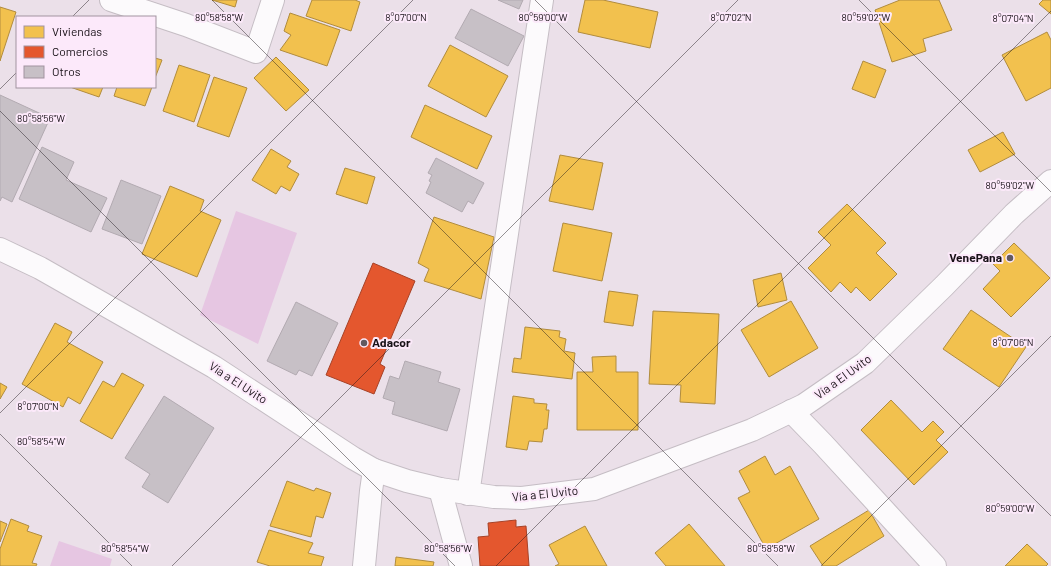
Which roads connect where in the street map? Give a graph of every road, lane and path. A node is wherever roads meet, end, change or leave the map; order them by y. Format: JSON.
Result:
{"nodes":[{"id":1,"x":111,"y":0,"type":"edge"},
{"id":2,"x":273,"y":0,"type":"edge"},
{"id":3,"x":542,"y":0,"type":"edge"},
{"id":4,"x":1051,"y":181,"type":"edge"},
{"id":5,"x":0,"y":248,"type":"edge"},
{"id":6,"x":791,"y":411,"type":"junction"},
{"id":7,"x":374,"y":470,"type":"junction"},
{"id":8,"x":440,"y":489,"type":"junction"},
{"id":9,"x":468,"y":494,"type":"junction"},
{"id":10,"x":364,"y":566,"type":"edge"},
{"id":11,"x":461,"y":566,"type":"edge"},
{"id":12,"x":935,"y":566,"type":"edge"}],
"edges":[{"from":1,"to":2,"type":"street"},
{"from":3,"to":9,"type":"street"},
{"from":4,"to":6,"type":"street","name":"Vía a El Uvito"},
{"from":5,"to":7,"type":"street","name":"Vía a El Uvito"},
{"from":6,"to":9,"type":"street","name":"Vía a El Uvito"},
{"from":6,"to":12,"type":"street"},
{"from":7,"to":8,"type":"street","name":"Vía a El Uvito"},
{"from":7,"to":10,"type":"street"},
{"from":8,"to":9,"type":"street","name":"Vía a El Uvito"},
{"from":8,"to":11,"type":"street"}]}
